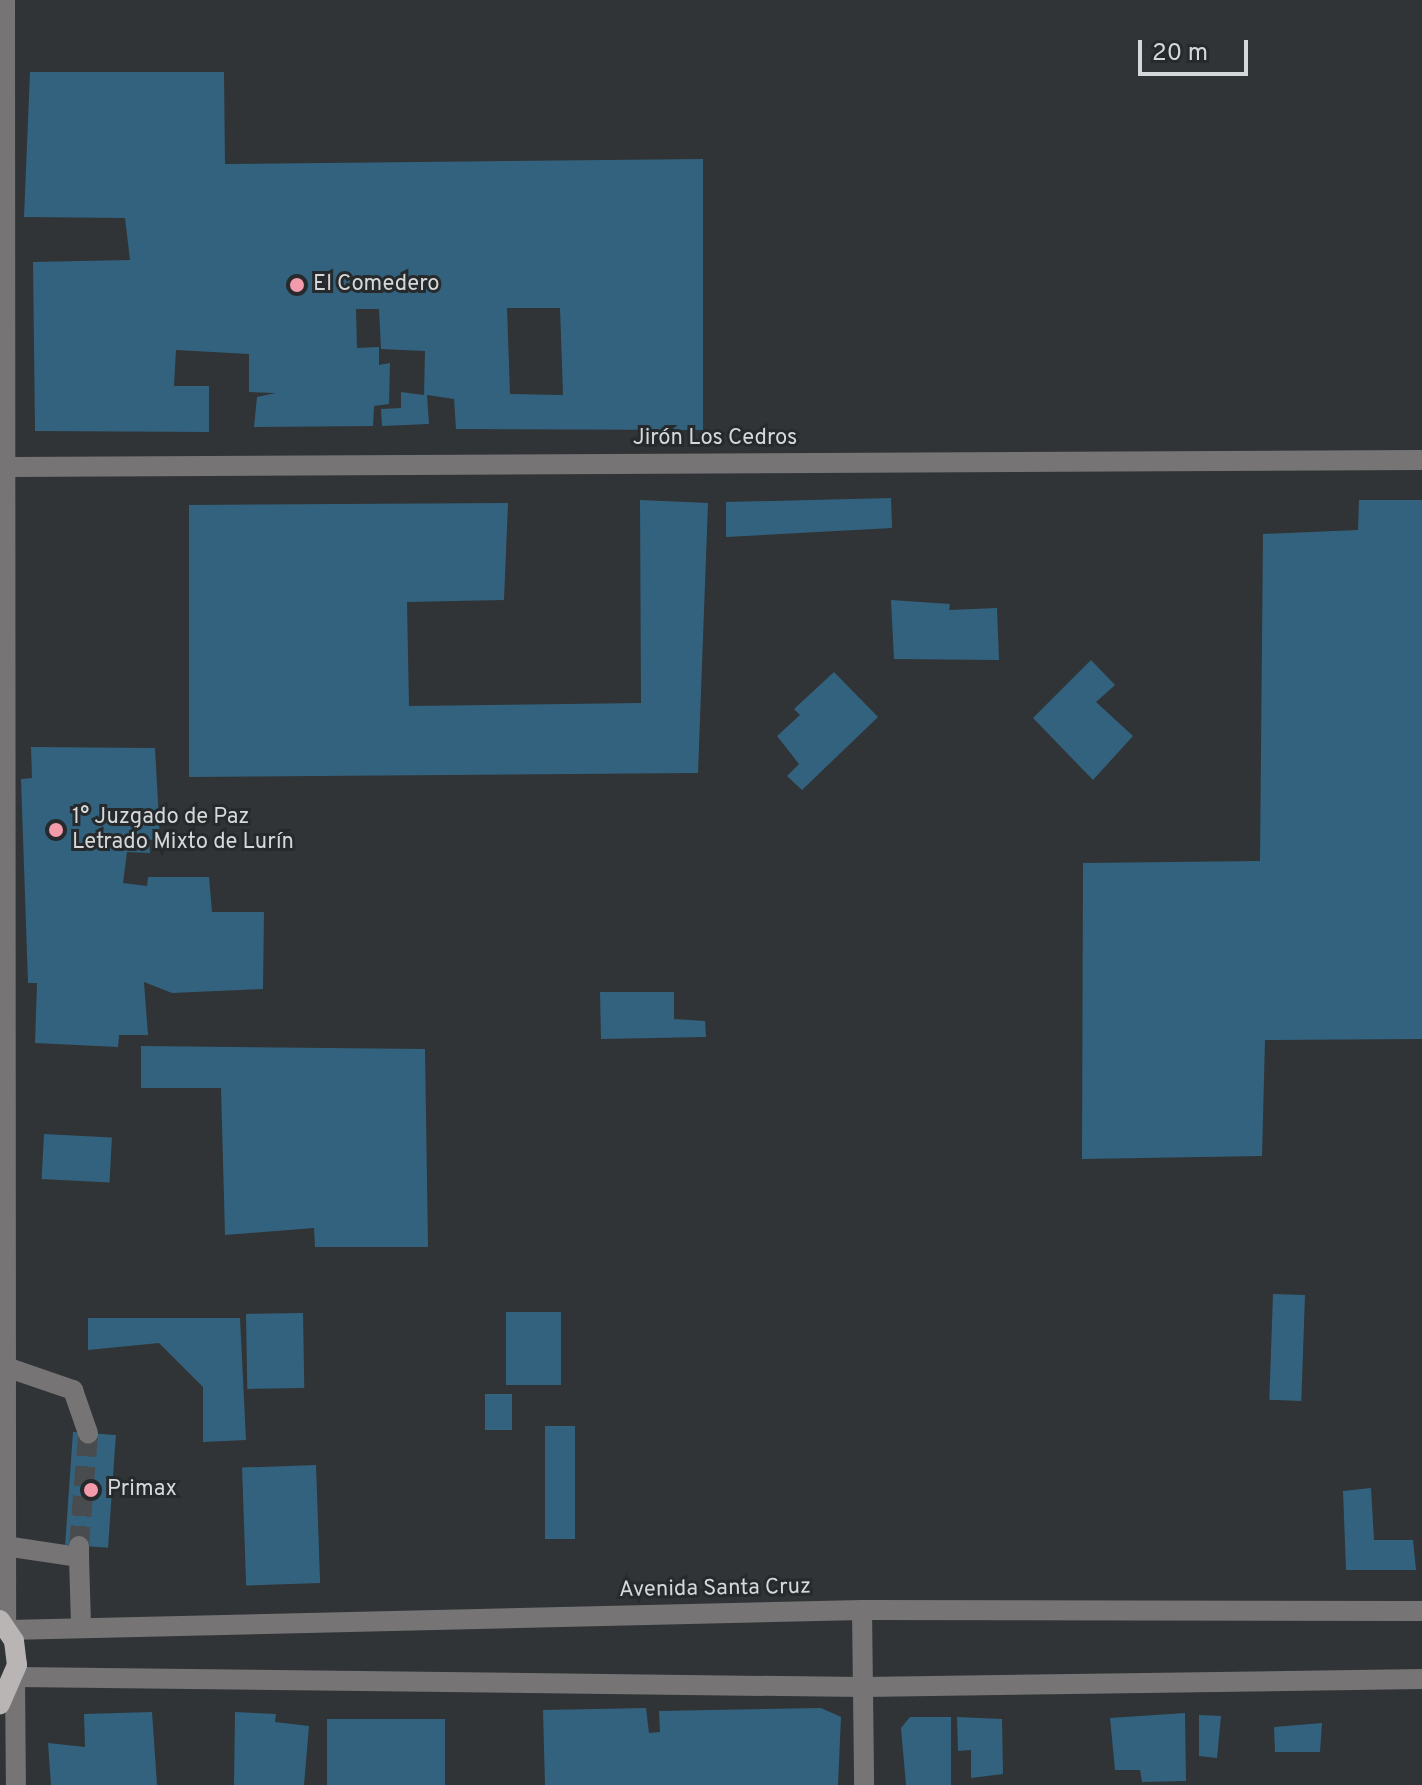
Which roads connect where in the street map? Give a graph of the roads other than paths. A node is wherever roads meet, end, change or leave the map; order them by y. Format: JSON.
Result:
{"nodes":[{"id":1,"x":5,"y":0,"type":"edge"},
{"id":2,"x":1422,"y":460,"type":"edge"},
{"id":3,"x":8,"y":467,"type":"junction"},
{"id":4,"x":9,"y":1368,"type":"junction"},
{"id":5,"x":88,"y":1433,"type":"tunnel mouth"},
{"id":6,"x":5,"y":1546,"type":"junction"},
{"id":7,"x":862,"y":1610,"type":"junction"},
{"id":8,"x":1422,"y":1611,"type":"edge"},
{"id":9,"x":5,"y":1626,"type":"edge"},
{"id":10,"x":81,"y":1626,"type":"junction"},
{"id":11,"x":16,"y":1678,"type":"junction"},
{"id":12,"x":1422,"y":1679,"type":"edge"},
{"id":13,"x":863,"y":1687,"type":"junction"},
{"id":14,"x":0,"y":1704,"type":"edge"},
{"id":15,"x":16,"y":1785,"type":"edge"},
{"id":16,"x":864,"y":1785,"type":"edge"}],
"edges":[{"from":1,"to":3,"type":"street"},
{"from":2,"to":3,"type":"street","name":"Jirón Los Cedros"},
{"from":3,"to":4,"type":"street"},
{"from":4,"to":5,"type":"street"},
{"from":4,"to":6,"type":"street"},
{"from":6,"to":9,"type":"street"},
{"from":6,"to":10,"type":"street"},
{"from":7,"to":8,"type":"street","name":"Avenida Santa Cruz"},
{"from":7,"to":10,"type":"street","name":"Avenida Santa Cruz"},
{"from":7,"to":13,"type":"street"},
{"from":9,"to":10,"type":"street","name":"Avenida Santa Cruz"},
{"from":9,"to":11,"type":"main road"},
{"from":11,"to":13,"type":"street"},
{"from":11,"to":14,"type":"main road"},
{"from":11,"to":15,"type":"street"},
{"from":12,"to":13,"type":"street"},
{"from":13,"to":16,"type":"street"}]}
